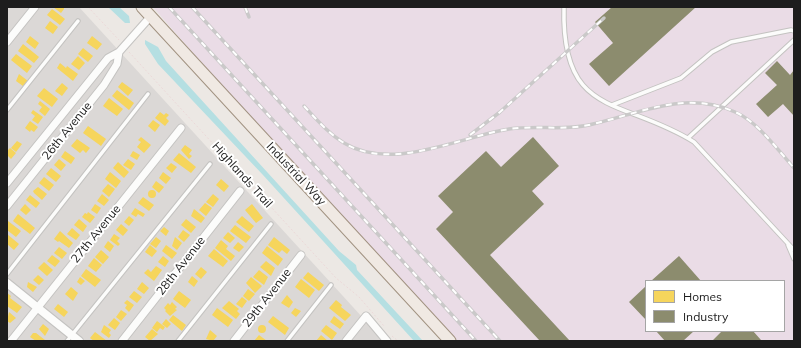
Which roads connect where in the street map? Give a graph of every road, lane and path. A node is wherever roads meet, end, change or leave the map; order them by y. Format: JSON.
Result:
{"nodes":[{"id":1,"x":35,"y":7,"type":"edge"},
{"id":2,"x":88,"y":7,"type":"edge"},
{"id":3,"x":142,"y":7,"type":"edge"},
{"id":4,"x":564,"y":7,"type":"edge"},
{"id":5,"x":151,"y":16,"type":"junction"},
{"id":6,"x":78,"y":21,"type":"dead end"},
{"id":7,"x":794,"y":31,"type":"edge"},
{"id":8,"x":794,"y":40,"type":"edge"},
{"id":9,"x":7,"y":42,"type":"edge"},
{"id":10,"x":124,"y":46,"type":"junction"},
{"id":11,"x":119,"y":52,"type":"junction"},
{"id":12,"x":148,"y":94,"type":"dead end"},
{"id":13,"x":612,"y":105,"type":"junction"},
{"id":14,"x":7,"y":110,"type":"edge"},
{"id":15,"x":181,"y":128,"type":"dead end"},
{"id":16,"x":688,"y":138,"type":"junction"},
{"id":17,"x":210,"y":164,"type":"dead end"},
{"id":18,"x":7,"y":183,"type":"edge"},
{"id":19,"x":240,"y":191,"type":"dead end"},
{"id":20,"x":7,"y":206,"type":"edge"},
{"id":21,"x":271,"y":224,"type":"dead end"},
{"id":22,"x":786,"y":240,"type":"junction"},
{"id":23,"x":794,"y":250,"type":"edge"},
{"id":24,"x":301,"y":256,"type":"dead end"},
{"id":25,"x":794,"y":259,"type":"edge"},
{"id":26,"x":7,"y":274,"type":"edge"},
{"id":27,"x":7,"y":283,"type":"edge"},
{"id":28,"x":331,"y":285,"type":"dead end"},
{"id":29,"x":37,"y":308,"type":"junction"},
{"id":30,"x":386,"y":328,"type":"dead end"},
{"id":31,"x":69,"y":338,"type":"edge"},
{"id":32,"x":388,"y":338,"type":"edge"},
{"id":33,"x":11,"y":341,"type":"edge"},
{"id":34,"x":79,"y":341,"type":"edge"},
{"id":35,"x":122,"y":341,"type":"edge"},
{"id":36,"x":178,"y":341,"type":"edge"},
{"id":37,"x":234,"y":341,"type":"edge"},
{"id":38,"x":287,"y":341,"type":"edge"},
{"id":39,"x":346,"y":341,"type":"edge"},
{"id":40,"x":398,"y":341,"type":"edge"},
{"id":41,"x":450,"y":341,"type":"edge"}],
"edges":[{"from":1,"to":9,"type":"street"},
{"from":2,"to":10,"type":"path","name":"Highlands Trail"},
{"from":3,"to":5,"type":"main road","name":"Industrial Way"},
{"from":4,"to":13,"type":"lane"},
{"from":5,"to":10,"type":"street","name":"26th Avenue"},
{"from":5,"to":41,"type":"main road","name":"Industrial Way"},
{"from":6,"to":14,"type":"lane"},
{"from":7,"to":13,"type":"lane"},
{"from":8,"to":16,"type":"lane"},
{"from":10,"to":11,"type":"street","name":"26th Avenue"},
{"from":10,"to":30,"type":"path","name":"Highlands Trail"},
{"from":11,"to":18,"type":"street","name":"26th Avenue"},
{"from":11,"to":20,"type":"street","name":"26th Avenue"},
{"from":12,"to":26,"type":"lane"},
{"from":13,"to":16,"type":"lane"},
{"from":15,"to":29,"type":"street","name":"27th Avenue"},
{"from":16,"to":22,"type":"lane"},
{"from":17,"to":31,"type":"lane"},
{"from":19,"to":35,"type":"street","name":"28th Avenue"},
{"from":21,"to":36,"type":"lane"},
{"from":22,"to":23,"type":"lane"},
{"from":22,"to":25,"type":"lane"},
{"from":24,"to":37,"type":"street","name":"29th Avenue"},
{"from":27,"to":29,"type":"street"},
{"from":28,"to":38,"type":"lane"},
{"from":29,"to":31,"type":"street"},
{"from":29,"to":33,"type":"street","name":"27th Avenue"},
{"from":31,"to":34,"type":"street"},
{"from":32,"to":39,"type":"street"},
{"from":32,"to":40,"type":"path"}]}
